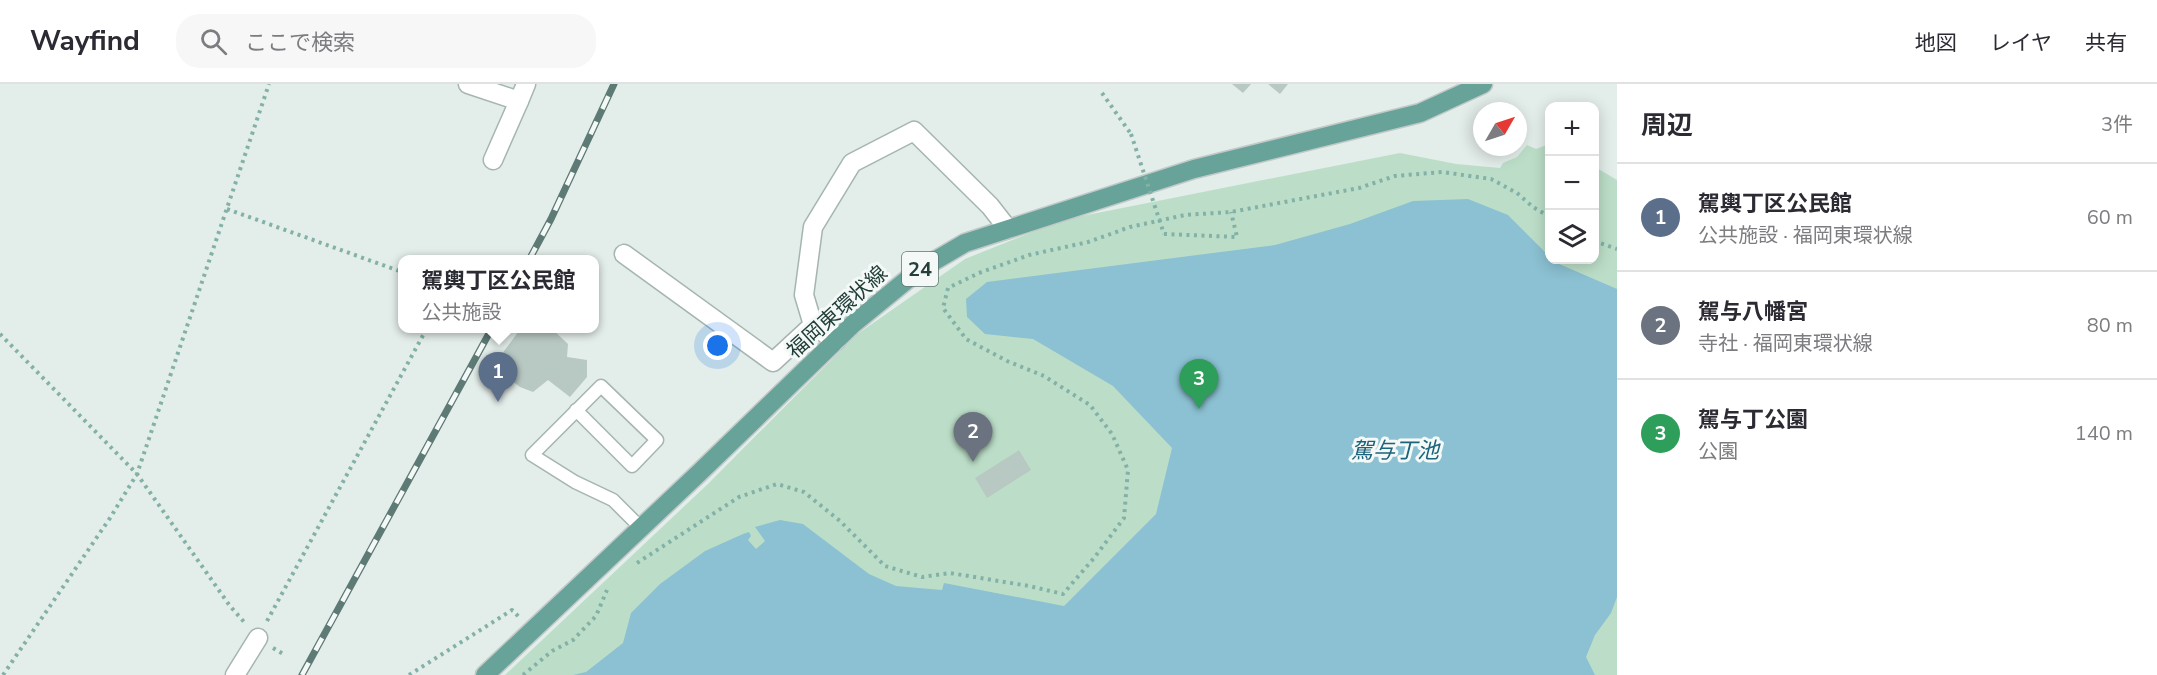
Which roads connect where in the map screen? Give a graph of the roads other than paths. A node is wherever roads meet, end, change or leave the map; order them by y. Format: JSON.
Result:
{"nodes":[{"id":1,"x":468,"y":84,"type":"edge"},
{"id":2,"x":526,"y":84,"type":"edge"},
{"id":3,"x":1483,"y":84,"type":"edge"},
{"id":4,"x":519,"y":101,"type":"junction"},
{"id":5,"x":493,"y":160,"type":"dead end"},
{"id":6,"x":1008,"y":229,"type":"junction"},
{"id":7,"x":624,"y":254,"type":"dead end"},
{"id":8,"x":813,"y":325,"type":"junction"},
{"id":9,"x":836,"y":340,"type":"junction"},
{"id":10,"x":576,"y":410,"type":"junction"},
{"id":11,"x":641,"y":528,"type":"junction"},
{"id":12,"x":258,"y":638,"type":"road end"},
{"id":13,"x":235,"y":675,"type":"edge"},
{"id":14,"x":485,"y":675,"type":"edge"}],
"edges":[{"from":1,"to":4,"type":"street"},
{"from":2,"to":4,"type":"street"},
{"from":3,"to":6,"type":"main road","name":"福岡東環状線","number":"24"},
{"from":4,"to":5,"type":"street"},
{"from":6,"to":8,"type":"street"},
{"from":6,"to":9,"type":"main road","name":"福岡東環状線","number":"24"},
{"from":7,"to":8,"type":"street"},
{"from":8,"to":9,"type":"street"},
{"from":9,"to":11,"type":"main road","name":"福岡東環状線","number":"24"},
{"from":10,"to":10,"type":"lane"},
{"from":10,"to":11,"type":"lane"},
{"from":11,"to":14,"type":"main road","name":"福岡東環状線","number":"24"},
{"from":12,"to":13,"type":"street"}]}
